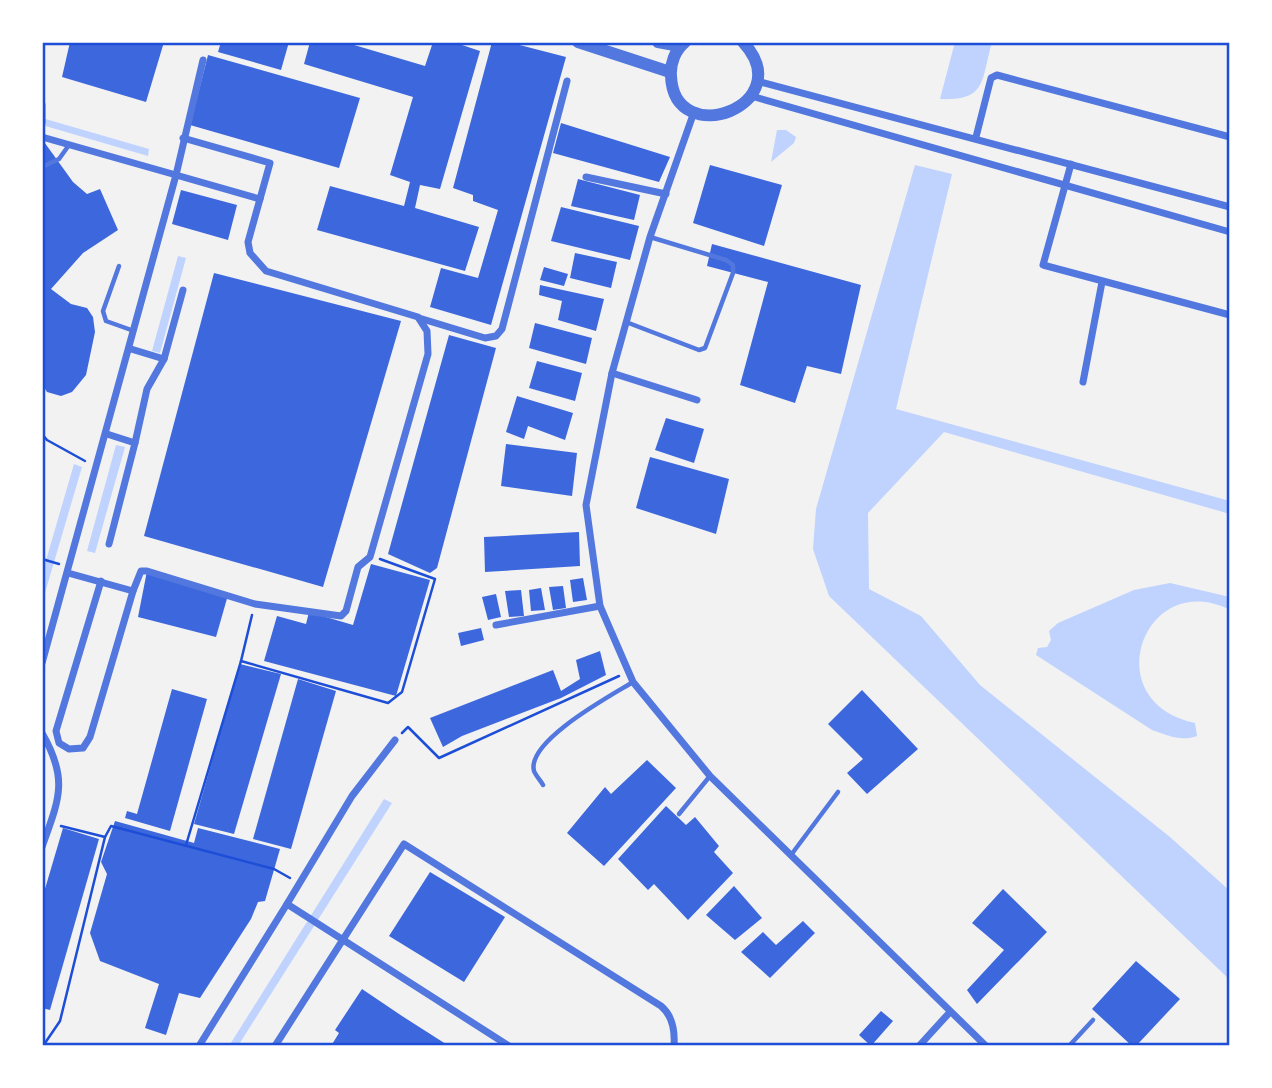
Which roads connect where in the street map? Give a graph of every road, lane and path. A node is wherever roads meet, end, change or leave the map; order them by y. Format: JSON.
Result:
{"nodes":[{"id":1,"x":578,"y":42,"type":"edge"},
{"id":2,"x":658,"y":42,"type":"edge"},
{"id":3,"x":743,"y":42,"type":"edge"},
{"id":4,"x":682,"y":44,"type":"edge"},
{"id":5,"x":203,"y":60,"type":"dead end"},
{"id":6,"x":670,"y":72,"type":"junction"},
{"id":7,"x":757,"y":80,"type":"junction"},
{"id":8,"x":567,"y":81,"type":"dead end"},
{"id":9,"x":751,"y":96,"type":"junction"},
{"id":10,"x":42,"y":105,"type":"edge"},
{"id":11,"x":694,"y":112,"type":"junction"},
{"id":12,"x":43,"y":120,"type":"edge"},
{"id":13,"x":42,"y":137,"type":"edge"},
{"id":14,"x":976,"y":137,"type":"junction"},
{"id":15,"x":1230,"y":137,"type":"edge"},
{"id":16,"x":183,"y":138,"type":"junction"},
{"id":17,"x":69,"y":145,"type":"junction"},
{"id":18,"x":1071,"y":164,"type":"junction"},
{"id":19,"x":42,"y":167,"type":"edge"},
{"id":20,"x":176,"y":175,"type":"junction"},
{"id":21,"x":586,"y":177,"type":"dead end"},
{"id":22,"x":1065,"y":186,"type":"junction"},
{"id":23,"x":666,"y":194,"type":"junction"},
{"id":24,"x":260,"y":199,"type":"junction"},
{"id":25,"x":1230,"y":207,"type":"edge"},
{"id":26,"x":1230,"y":232,"type":"edge"},
{"id":27,"x":650,"y":237,"type":"junction"},
{"id":28,"x":119,"y":266,"type":"dead end"},
{"id":29,"x":1102,"y":282,"type":"junction"},
{"id":30,"x":183,"y":290,"type":"dead end"},
{"id":31,"x":1230,"y":316,"type":"edge"},
{"id":32,"x":418,"y":317,"type":"junction"},
{"id":33,"x":626,"y":322,"type":"junction"},
{"id":34,"x":135,"y":331,"type":"junction"},
{"id":35,"x":131,"y":349,"type":"junction"},
{"id":36,"x":164,"y":359,"type":"junction"},
{"id":37,"x":612,"y":373,"type":"junction"},
{"id":38,"x":1083,"y":382,"type":"dead end"},
{"id":39,"x":697,"y":400,"type":"dead end"},
{"id":40,"x":42,"y":434,"type":"edge"},
{"id":41,"x":107,"y":434,"type":"junction"},
{"id":42,"x":135,"y":443,"type":"junction"},
{"id":43,"x":97,"y":467,"type":"junction"},
{"id":44,"x":109,"y":544,"type":"dead end"},
{"id":45,"x":370,"y":557,"type":"junction"},
{"id":46,"x":43,"y":560,"type":"edge"},
{"id":47,"x":56,"y":563,"type":"dead end"},
{"id":48,"x":68,"y":573,"type":"junction"},
{"id":49,"x":101,"y":581,"type":"junction"},
{"id":50,"x":133,"y":591,"type":"junction"},
{"id":51,"x":255,"y":604,"type":"junction"},
{"id":52,"x":600,"y":606,"type":"junction"},
{"id":53,"x":496,"y":625,"type":"dead end"},
{"id":54,"x":241,"y":661,"type":"junction"},
{"id":55,"x":42,"y":663,"type":"edge"},
{"id":56,"x":629,"y":671,"type":"junction"},
{"id":57,"x":633,"y":682,"type":"junction"},
{"id":58,"x":408,"y":727,"type":"dead end"},
{"id":59,"x":42,"y":733,"type":"edge"},
{"id":60,"x":395,"y":740,"type":"dead end"},
{"id":61,"x":710,"y":776,"type":"junction"},
{"id":62,"x":543,"y":785,"type":"dead end"},
{"id":63,"x":838,"y":792,"type":"dead end"},
{"id":64,"x":679,"y":814,"type":"dead end"},
{"id":65,"x":50,"y":823,"type":"junction"},
{"id":66,"x":105,"y":837,"type":"junction"},
{"id":67,"x":186,"y":846,"type":"junction"},
{"id":68,"x":42,"y":847,"type":"edge"},
{"id":69,"x":791,"y":855,"type":"junction"},
{"id":70,"x":299,"y":883,"type":"junction"},
{"id":71,"x":287,"y":904,"type":"junction"},
{"id":72,"x":344,"y":940,"type":"junction"},
{"id":73,"x":950,"y":1013,"type":"junction"},
{"id":74,"x":1093,"y":1020,"type":"dead end"},
{"id":75,"x":43,"y":1046,"type":"edge"},
{"id":76,"x":200,"y":1046,"type":"edge"},
{"id":77,"x":275,"y":1046,"type":"edge"},
{"id":78,"x":509,"y":1046,"type":"edge"},
{"id":79,"x":674,"y":1046,"type":"edge"},
{"id":80,"x":919,"y":1046,"type":"edge"},
{"id":81,"x":986,"y":1046,"type":"edge"},
{"id":82,"x":1069,"y":1046,"type":"edge"}],
"edges":[{"from":1,"to":6,"type":"street"},
{"from":2,"to":4,"type":"street"},
{"from":3,"to":7,"type":"street"},
{"from":4,"to":6,"type":"street"},
{"from":5,"to":16,"type":"street"},
{"from":6,"to":11,"type":"street"},
{"from":7,"to":9,"type":"street"},
{"from":7,"to":14,"type":"street"},
{"from":8,"to":32,"type":"street"},
{"from":9,"to":11,"type":"street"},
{"from":9,"to":22,"type":"street"},
{"from":10,"to":12,"type":"street"},
{"from":11,"to":23,"type":"street"},
{"from":13,"to":17,"type":"street"},
{"from":14,"to":15,"type":"street"},
{"from":14,"to":18,"type":"street"},
{"from":16,"to":20,"type":"street"},
{"from":16,"to":24,"type":"street"},
{"from":17,"to":19,"type":"lane"},
{"from":17,"to":20,"type":"street"},
{"from":18,"to":22,"type":"street"},
{"from":18,"to":25,"type":"street"},
{"from":20,"to":24,"type":"street"},
{"from":20,"to":34,"type":"street"},
{"from":21,"to":23,"type":"street"},
{"from":22,"to":26,"type":"street"},
{"from":22,"to":29,"type":"street"},
{"from":23,"to":27,"type":"street"},
{"from":24,"to":32,"type":"street"},
{"from":27,"to":33,"type":"street"},
{"from":27,"to":33,"type":"lane"},
{"from":28,"to":34,"type":"lane"},
{"from":29,"to":31,"type":"street"},
{"from":29,"to":38,"type":"street"},
{"from":30,"to":36,"type":"street"},
{"from":32,"to":45,"type":"street"},
{"from":33,"to":37,"type":"street"},
{"from":34,"to":35,"type":"street"},
{"from":35,"to":36,"type":"street"},
{"from":35,"to":41,"type":"street"},
{"from":36,"to":42,"type":"street"},
{"from":37,"to":39,"type":"street"},
{"from":37,"to":52,"type":"street"},
{"from":40,"to":43,"type":"path"},
{"from":41,"to":42,"type":"street"},
{"from":41,"to":43,"type":"street"},
{"from":42,"to":44,"type":"street"},
{"from":43,"to":48,"type":"street"},
{"from":45,"to":51,"type":"street"},
{"from":45,"to":54,"type":"path"},
{"from":46,"to":47,"type":"path"},
{"from":48,"to":49,"type":"street"},
{"from":48,"to":55,"type":"street"},
{"from":49,"to":50,"type":"street"},
{"from":49,"to":50,"type":"street"},
{"from":50,"to":51,"type":"street"},
{"from":51,"to":54,"type":"path"},
{"from":52,"to":53,"type":"street"},
{"from":52,"to":56,"type":"street"},
{"from":54,"to":67,"type":"path"},
{"from":56,"to":57,"type":"street"},
{"from":56,"to":58,"type":"path"},
{"from":57,"to":61,"type":"street"},
{"from":57,"to":62,"type":"lane"},
{"from":59,"to":65,"type":"street"},
{"from":60,"to":70,"type":"street"},
{"from":61,"to":64,"type":"lane"},
{"from":61,"to":69,"type":"street"},
{"from":63,"to":69,"type":"lane"},
{"from":65,"to":66,"type":"path"},
{"from":65,"to":68,"type":"street"},
{"from":66,"to":67,"type":"path"},
{"from":66,"to":75,"type":"path"},
{"from":67,"to":70,"type":"path"},
{"from":69,"to":73,"type":"street"},
{"from":70,"to":71,"type":"street"},
{"from":71,"to":72,"type":"street"},
{"from":71,"to":76,"type":"street"},
{"from":72,"to":77,"type":"street"},
{"from":72,"to":78,"type":"street"},
{"from":72,"to":79,"type":"street"},
{"from":73,"to":80,"type":"street"},
{"from":73,"to":81,"type":"street"},
{"from":74,"to":82,"type":"lane"}]}
